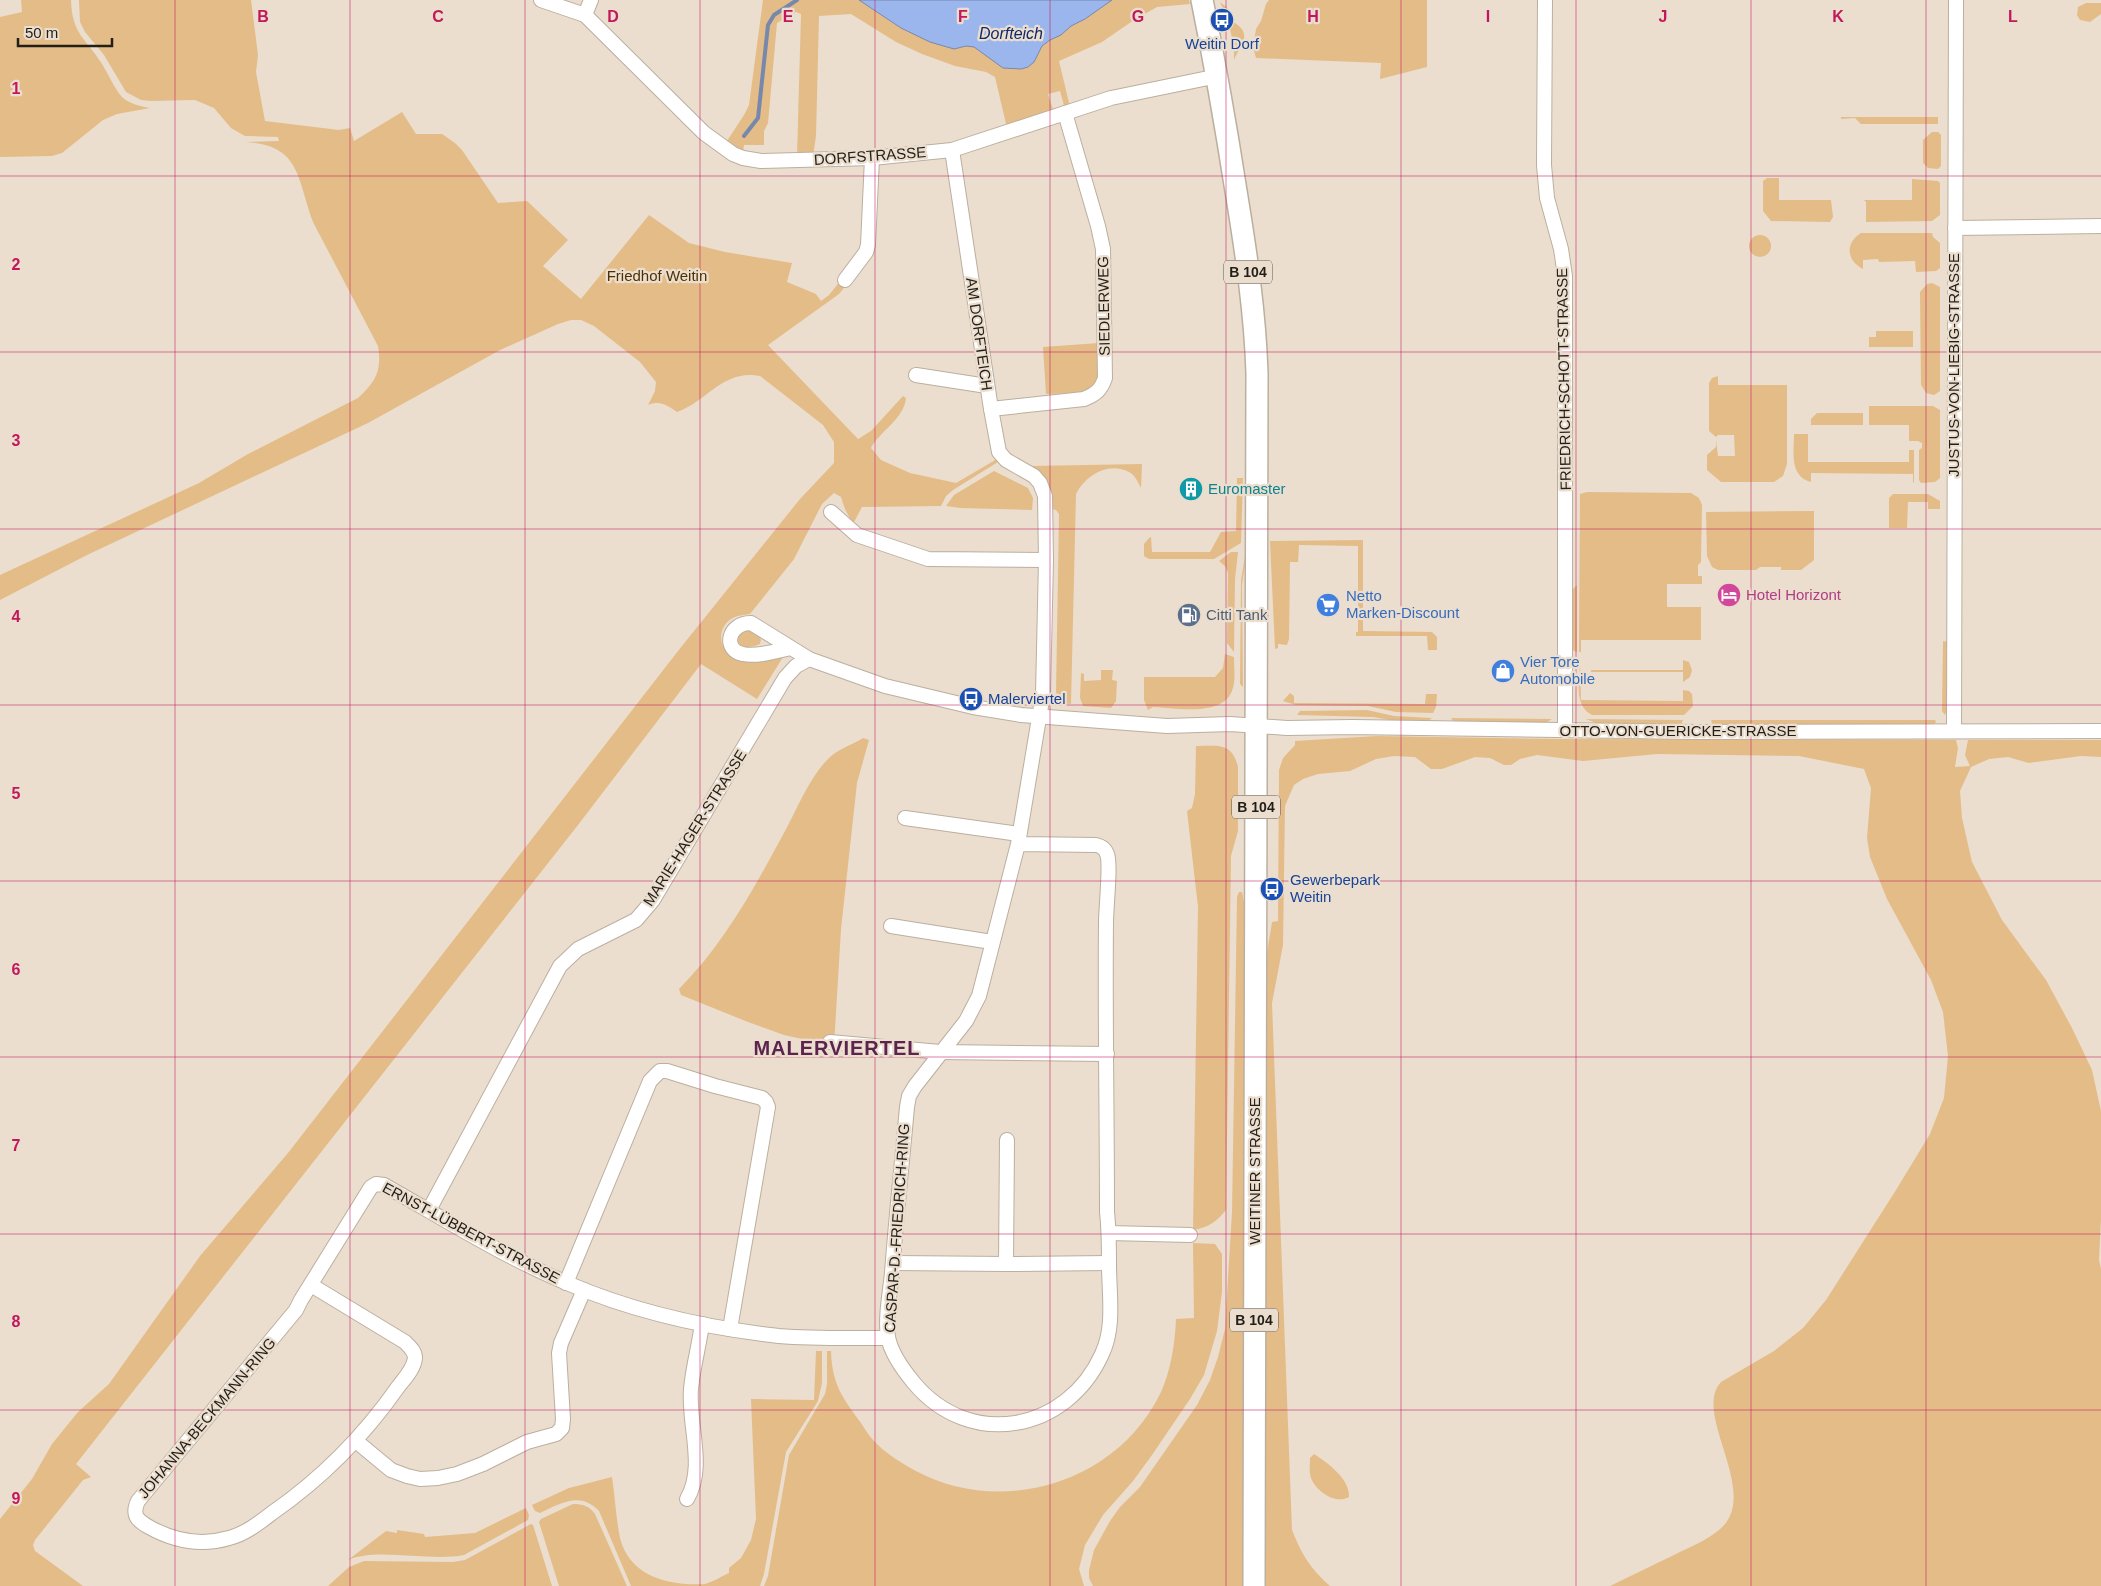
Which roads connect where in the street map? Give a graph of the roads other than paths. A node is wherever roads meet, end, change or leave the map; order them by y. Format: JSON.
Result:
{"nodes":[{"id":1,"x":541,"y":0,"type":"edge"},
{"id":2,"x":591,"y":0,"type":"edge"},
{"id":3,"x":1202,"y":0,"type":"edge"},
{"id":4,"x":1545,"y":0,"type":"edge"},
{"id":5,"x":1956,"y":0,"type":"edge"},
{"id":6,"x":585,"y":15,"type":"junction"},
{"id":7,"x":1218,"y":76,"type":"junction"},
{"id":8,"x":1065,"y":113,"type":"junction"},
{"id":9,"x":952,"y":150,"type":"junction"},
{"id":10,"x":872,"y":158,"type":"junction"},
{"id":11,"x":2101,"y":226,"type":"edge"},
{"id":12,"x":1955,"y":228,"type":"junction"},
{"id":13,"x":846,"y":280,"type":"dead end"},
{"id":14,"x":916,"y":375,"type":"dead end"},
{"id":15,"x":987,"y":386,"type":"junction"},
{"id":16,"x":990,"y":408,"type":"junction"},
{"id":17,"x":1045,"y":496,"type":"joint"},
{"id":18,"x":831,"y":512,"type":"dead end"},
{"id":19,"x":1046,"y":560,"type":"junction"},
{"id":20,"x":791,"y":648,"type":"dead end"},
{"id":21,"x":809,"y":659,"type":"junction"},
{"id":22,"x":1040,"y":716,"type":"junction"},
{"id":23,"x":1256,"y":726,"type":"junction"},
{"id":24,"x":1565,"y":730,"type":"junction"},
{"id":25,"x":1954,"y":730,"type":"junction"},
{"id":26,"x":2101,"y":731,"type":"edge"},
{"id":27,"x":905,"y":818,"type":"dead end"},
{"id":28,"x":1019,"y":839,"type":"junction"},
{"id":29,"x":891,"y":926,"type":"dead end"},
{"id":30,"x":992,"y":942,"type":"junction"},
{"id":31,"x":830,"y":1042,"type":"dead end"},
{"id":32,"x":940,"y":1052,"type":"junction"},
{"id":33,"x":1107,"y":1054,"type":"junction"},
{"id":34,"x":1008,"y":1140,"type":"dead end"},
{"id":35,"x":376,"y":1184,"type":"joint"},
{"id":36,"x":429,"y":1210,"type":"junction"},
{"id":37,"x":1109,"y":1233,"type":"junction"},
{"id":38,"x":1190,"y":1235,"type":"dead end"},
{"id":39,"x":892,"y":1263,"type":"junction"},
{"id":40,"x":1109,"y":1263,"type":"junction"},
{"id":41,"x":1006,"y":1264,"type":"junction"},
{"id":42,"x":566,"y":1283,"type":"junction"},
{"id":43,"x":311,"y":1285,"type":"junction"},
{"id":44,"x":584,"y":1290,"type":"junction"},
{"id":45,"x":702,"y":1324,"type":"junction"},
{"id":46,"x":730,"y":1329,"type":"junction"},
{"id":47,"x":888,"y":1338,"type":"junction"},
{"id":48,"x":356,"y":1441,"type":"junction"},
{"id":49,"x":687,"y":1499,"type":"dead end"},
{"id":50,"x":1254,"y":1586,"type":"edge"}],
"edges":[{"from":1,"to":6,"type":"street"},
{"from":2,"to":6,"type":"street"},
{"from":3,"to":7,"type":"main road","number":"B 104"},
{"from":4,"to":24,"type":"street","name":"FRIEDRICH-SCHOTT-STRASSE"},
{"from":5,"to":12,"type":"street","name":"JUSTUS-VON-LIEBIG-STRASSE"},
{"from":6,"to":10,"type":"street","name":"DORFSTRASSE"},
{"from":7,"to":8,"type":"street","name":"DORFSTRASSE"},
{"from":7,"to":23,"type":"main road","number":"B 104"},
{"from":8,"to":9,"type":"street","name":"DORFSTRASSE"},
{"from":8,"to":16,"type":"street","name":"SIEDLERWEG"},
{"from":9,"to":10,"type":"street","name":"DORFSTRASSE"},
{"from":9,"to":15,"type":"street","name":"AM DORFTEICH"},
{"from":10,"to":13,"type":"street"},
{"from":11,"to":12,"type":"street"},
{"from":12,"to":25,"type":"street","name":"JUSTUS-VON-LIEBIG-STRASSE"},
{"from":14,"to":15,"type":"street"},
{"from":15,"to":16,"type":"street","name":"AM DORFTEICH"},
{"from":16,"to":17,"type":"street","name":"AM DORFTEICH"},
{"from":17,"to":19,"type":"street","name":"CASPAR-D.-FRIEDRICH-RING"},
{"from":18,"to":19,"type":"street"},
{"from":19,"to":22,"type":"street","name":"CASPAR-D.-FRIEDRICH-RING"},
{"from":20,"to":21,"type":"street","name":"OTTO-VON-GUERICKE-STRASSE"},
{"from":21,"to":22,"type":"street","name":"OTTO-VON-GUERICKE-STRASSE"},
{"from":21,"to":36,"type":"street","name":"MARIE-HAGER-STRASSE"},
{"from":22,"to":23,"type":"street","name":"OTTO-VON-GUERICKE-STRASSE"},
{"from":22,"to":28,"type":"street","name":"CASPAR-D.-FRIEDRICH-RING"},
{"from":23,"to":24,"type":"street","name":"OTTO-VON-GUERICKE-STRASSE"},
{"from":23,"to":50,"type":"main road","name":"WEITINER STRASSE","number":"B 104"},
{"from":24,"to":25,"type":"street","name":"OTTO-VON-GUERICKE-STRASSE"},
{"from":25,"to":26,"type":"street","name":"OTTO-VON-GUERICKE-STRASSE"},
{"from":27,"to":28,"type":"street"},
{"from":28,"to":30,"type":"street","name":"CASPAR-D.-FRIEDRICH-RING"},
{"from":28,"to":33,"type":"street","name":"CASPAR-D.-FRIEDRICH-RING"},
{"from":29,"to":30,"type":"street"},
{"from":30,"to":32,"type":"street","name":"CASPAR-D.-FRIEDRICH-RING"},
{"from":31,"to":32,"type":"street"},
{"from":32,"to":33,"type":"street"},
{"from":32,"to":39,"type":"street","name":"CASPAR-D.-FRIEDRICH-RING"},
{"from":33,"to":37,"type":"street","name":"CASPAR-D.-FRIEDRICH-RING"},
{"from":34,"to":41,"type":"street"},
{"from":35,"to":36,"type":"street","name":"ERNST-LÜBBERT-STRASSE"},
{"from":35,"to":43,"type":"street","name":"JOHANNA-BECKMANN-RING"},
{"from":36,"to":42,"type":"street","name":"ERNST-LÜBBERT-STRASSE"},
{"from":37,"to":38,"type":"street"},
{"from":37,"to":40,"type":"street","name":"CASPAR-D.-FRIEDRICH-RING"},
{"from":39,"to":41,"type":"street"},
{"from":39,"to":47,"type":"street","name":"CASPAR-D.-FRIEDRICH-RING"},
{"from":40,"to":41,"type":"street"},
{"from":40,"to":47,"type":"street","name":"CASPAR-D.-FRIEDRICH-RING"},
{"from":42,"to":44,"type":"street","name":"ERNST-LÜBBERT-STRASSE"},
{"from":42,"to":46,"type":"street"},
{"from":43,"to":48,"type":"street","name":"JOHANNA-BECKMANN-RING"},
{"from":43,"to":48,"type":"street","name":"JOHANNA-BECKMANN-RING"},
{"from":44,"to":45,"type":"street","name":"ERNST-LÜBBERT-STRASSE"},
{"from":44,"to":48,"type":"street"},
{"from":45,"to":46,"type":"street","name":"ERNST-LÜBBERT-STRASSE"},
{"from":45,"to":49,"type":"street"},
{"from":46,"to":47,"type":"street","name":"ERNST-LÜBBERT-STRASSE"}]}
